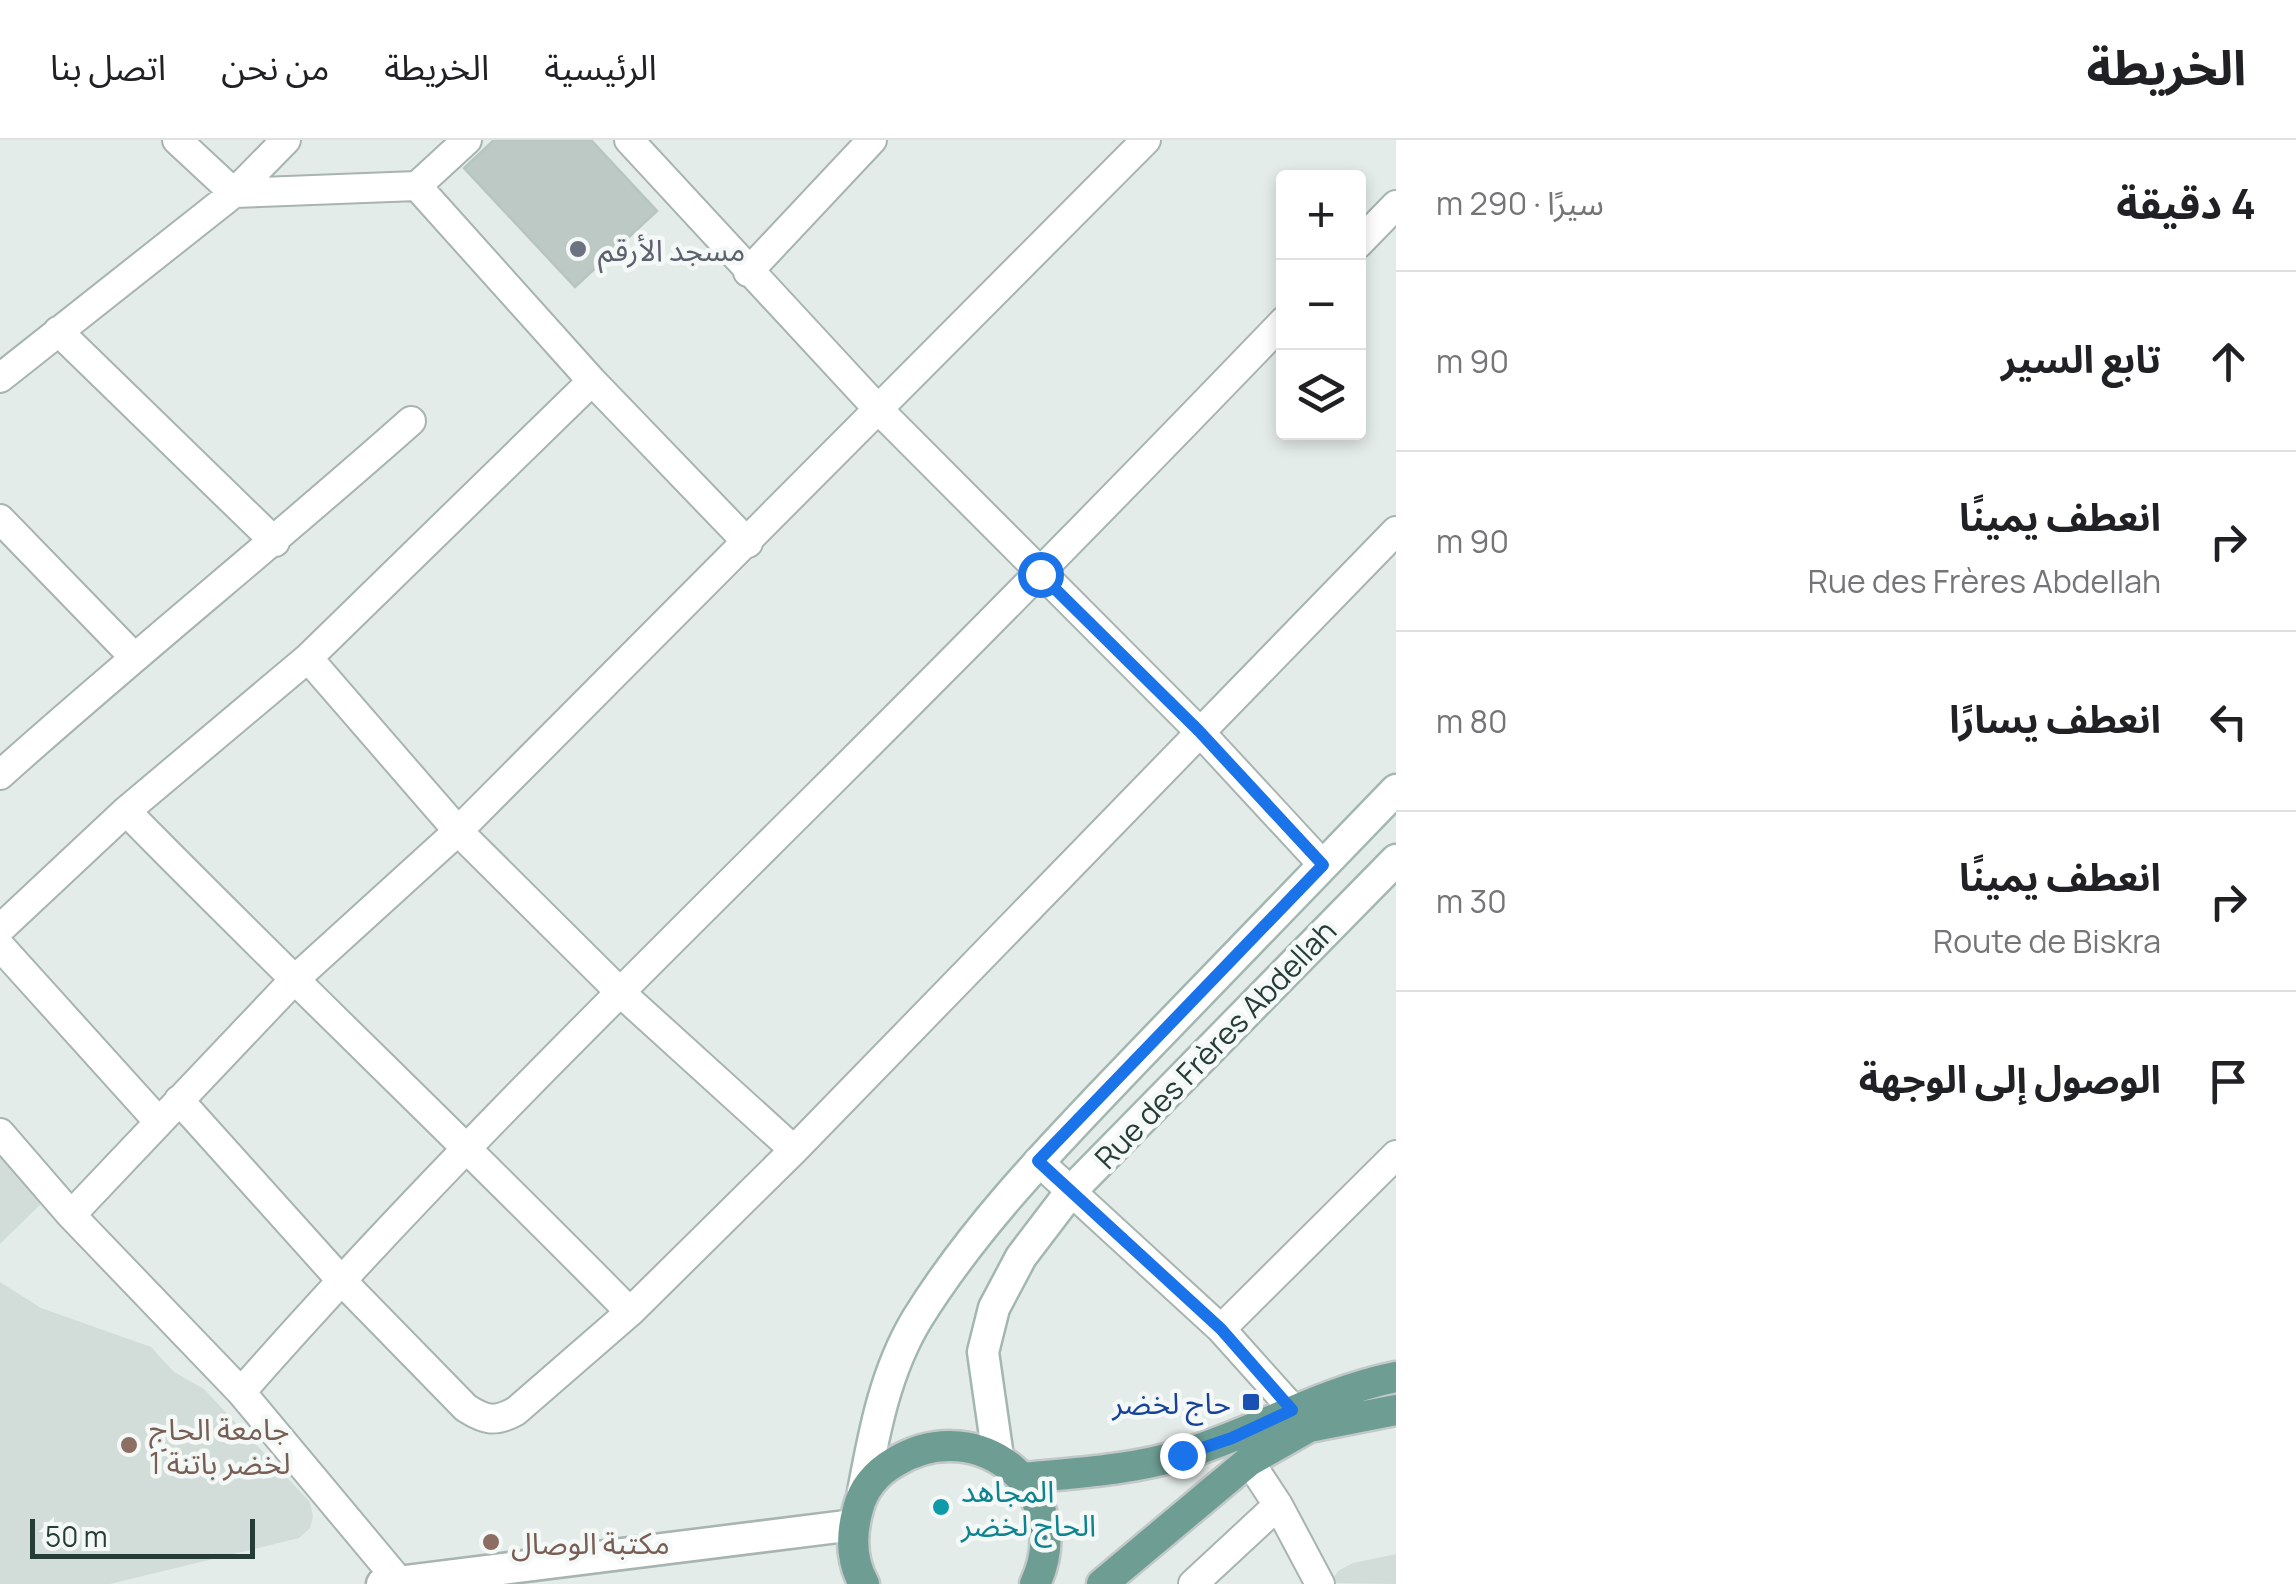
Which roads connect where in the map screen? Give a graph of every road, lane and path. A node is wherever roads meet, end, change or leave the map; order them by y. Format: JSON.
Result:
{"nodes":[{"id":1,"x":177,"y":140,"type":"edge"},
{"id":2,"x":286,"y":140,"type":"edge"},
{"id":3,"x":467,"y":140,"type":"edge"},
{"id":4,"x":628,"y":140,"type":"edge"},
{"id":5,"x":872,"y":140,"type":"edge"},
{"id":6,"x":1146,"y":140,"type":"edge"},
{"id":7,"x":417,"y":186,"type":"junction"},
{"id":8,"x":234,"y":192,"type":"junction"},
{"id":9,"x":1396,"y":205,"type":"edge"},
{"id":10,"x":1366,"y":236,"type":"edge"},
{"id":11,"x":748,"y":272,"type":"junction"},
{"id":12,"x":1276,"y":330,"type":"edge"},
{"id":13,"x":58,"y":331,"type":"junction"},
{"id":14,"x":0,"y":378,"type":"edge"},
{"id":15,"x":592,"y":382,"type":"junction"},
{"id":16,"x":878,"y":410,"type":"junction"},
{"id":17,"x":411,"y":422,"type":"dead end"},
{"id":18,"x":0,"y":520,"type":"edge"},
{"id":19,"x":1396,"y":530,"type":"edge"},
{"id":20,"x":275,"y":542,"type":"junction"},
{"id":21,"x":748,"y":543,"type":"junction"},
{"id":22,"x":1040,"y":574,"type":"junction"},
{"id":23,"x":133,"y":656,"type":"junction"},
{"id":24,"x":308,"y":658,"type":"junction"},
{"id":25,"x":1199,"y":731,"type":"junction"},
{"id":26,"x":0,"y":775,"type":"edge"},
{"id":27,"x":1396,"y":790,"type":"edge"},
{"id":28,"x":126,"y":810,"type":"junction"},
{"id":29,"x":458,"y":831,"type":"junction"},
{"id":30,"x":1396,"y":860,"type":"edge"},
{"id":31,"x":1323,"y":865,"type":"junction"},
{"id":32,"x":0,"y":929,"type":"edge"},
{"id":33,"x":0,"y":946,"type":"edge"},
{"id":34,"x":293,"y":982,"type":"junction"},
{"id":35,"x":620,"y":992,"type":"junction"},
{"id":36,"x":179,"y":1100,"type":"junction"},
{"id":37,"x":159,"y":1122,"type":"junction"},
{"id":38,"x":0,"y":1133,"type":"edge"},
{"id":39,"x":469,"y":1149,"type":"junction"},
{"id":40,"x":794,"y":1150,"type":"junction"},
{"id":41,"x":1396,"y":1156,"type":"edge"},
{"id":42,"x":1038,"y":1161,"type":"junction"},
{"id":43,"x":1072,"y":1190,"type":"junction"},
{"id":44,"x":71,"y":1215,"type":"junction"},
{"id":45,"x":340,"y":1279,"type":"junction"},
{"id":46,"x":630,"y":1312,"type":"junction"},
{"id":47,"x":1221,"y":1329,"type":"junction"},
{"id":48,"x":1396,"y":1377,"type":"edge"},
{"id":49,"x":241,"y":1392,"type":"junction"},
{"id":50,"x":1396,"y":1410,"type":"edge"},
{"id":51,"x":1300,"y":1418,"type":"junction"},
{"id":52,"x":998,"y":1457,"type":"junction"},
{"id":53,"x":1249,"y":1461,"type":"junction"},
{"id":54,"x":1023,"y":1478,"type":"junction"},
{"id":55,"x":863,"y":1492,"type":"junction"},
{"id":56,"x":1278,"y":1505,"type":"junction"},
{"id":57,"x":853,"y":1536,"type":"junction"},
{"id":58,"x":390,"y":1582,"type":"edge"},
{"id":59,"x":848,"y":1584,"type":"edge"},
{"id":60,"x":864,"y":1584,"type":"edge"},
{"id":61,"x":1035,"y":1584,"type":"edge"},
{"id":62,"x":1102,"y":1584,"type":"edge"},
{"id":63,"x":1193,"y":1584,"type":"edge"},
{"id":64,"x":1320,"y":1584,"type":"edge"}],
"edges":[{"from":1,"to":8,"type":"street"},
{"from":2,"to":8,"type":"street"},
{"from":3,"to":7,"type":"street"},
{"from":4,"to":11,"type":"street"},
{"from":5,"to":11,"type":"street"},
{"from":6,"to":16,"type":"street"},
{"from":7,"to":8,"type":"street"},
{"from":7,"to":15,"type":"street"},
{"from":8,"to":13,"type":"street"},
{"from":9,"to":10,"type":"street"},
{"from":11,"to":16,"type":"street"},
{"from":12,"to":22,"type":"street"},
{"from":13,"to":14,"type":"street"},
{"from":13,"to":20,"type":"street"},
{"from":15,"to":21,"type":"street"},
{"from":15,"to":24,"type":"street"},
{"from":16,"to":21,"type":"street"},
{"from":16,"to":22,"type":"street"},
{"from":17,"to":20,"type":"street"},
{"from":18,"to":23,"type":"street"},
{"from":19,"to":25,"type":"street"},
{"from":20,"to":23,"type":"street"},
{"from":21,"to":29,"type":"street"},
{"from":22,"to":25,"type":"street"},
{"from":22,"to":35,"type":"street"},
{"from":23,"to":26,"type":"street"},
{"from":24,"to":28,"type":"street"},
{"from":24,"to":29,"type":"street"},
{"from":25,"to":31,"type":"street"},
{"from":25,"to":40,"type":"street"},
{"from":27,"to":31,"type":"main road","name":"Rue des Frères Abdellah"},
{"from":28,"to":32,"type":"street"},
{"from":28,"to":34,"type":"street"},
{"from":29,"to":34,"type":"street"},
{"from":29,"to":35,"type":"street"},
{"from":30,"to":43,"type":"main road","name":"Rue des Frères Abdellah"},
{"from":31,"to":42,"type":"main road","name":"Rue des Frères Abdellah"},
{"from":33,"to":37,"type":"street"},
{"from":34,"to":36,"type":"street"},
{"from":34,"to":39,"type":"street"},
{"from":35,"to":39,"type":"street"},
{"from":35,"to":40,"type":"street"},
{"from":36,"to":37,"type":"street"},
{"from":36,"to":45,"type":"street"},
{"from":37,"to":44,"type":"street"},
{"from":38,"to":44,"type":"street"},
{"from":39,"to":45,"type":"street"},
{"from":39,"to":46,"type":"street"},
{"from":40,"to":46,"type":"street"},
{"from":41,"to":47,"type":"street"},
{"from":42,"to":43,"type":"street"},
{"from":42,"to":55,"type":"main road","name":"Rue des Frères Abdellah"},
{"from":43,"to":47,"type":"street"},
{"from":43,"to":52,"type":"main road","name":"Rue des Frères Abdellah"},
{"from":44,"to":49,"type":"street"},
{"from":45,"to":46,"type":"street"},
{"from":45,"to":49,"type":"street"},
{"from":47,"to":51,"type":"street"},
{"from":48,"to":51,"type":"main road"},
{"from":49,"to":58,"type":"street"},
{"from":50,"to":51,"type":"main road"},
{"from":51,"to":53,"type":"main road"},
{"from":51,"to":54,"type":"main road"},
{"from":52,"to":54,"type":"main road"},
{"from":52,"to":55,"type":"main road"},
{"from":53,"to":56,"type":"street"},
{"from":53,"to":62,"type":"main road"},
{"from":54,"to":61,"type":"main road"},
{"from":55,"to":57,"type":"main road"},
{"from":56,"to":63,"type":"street"},
{"from":56,"to":64,"type":"street"},
{"from":57,"to":58,"type":"main road"},
{"from":57,"to":59,"type":"main road"},
{"from":57,"to":60,"type":"main road"}]}
